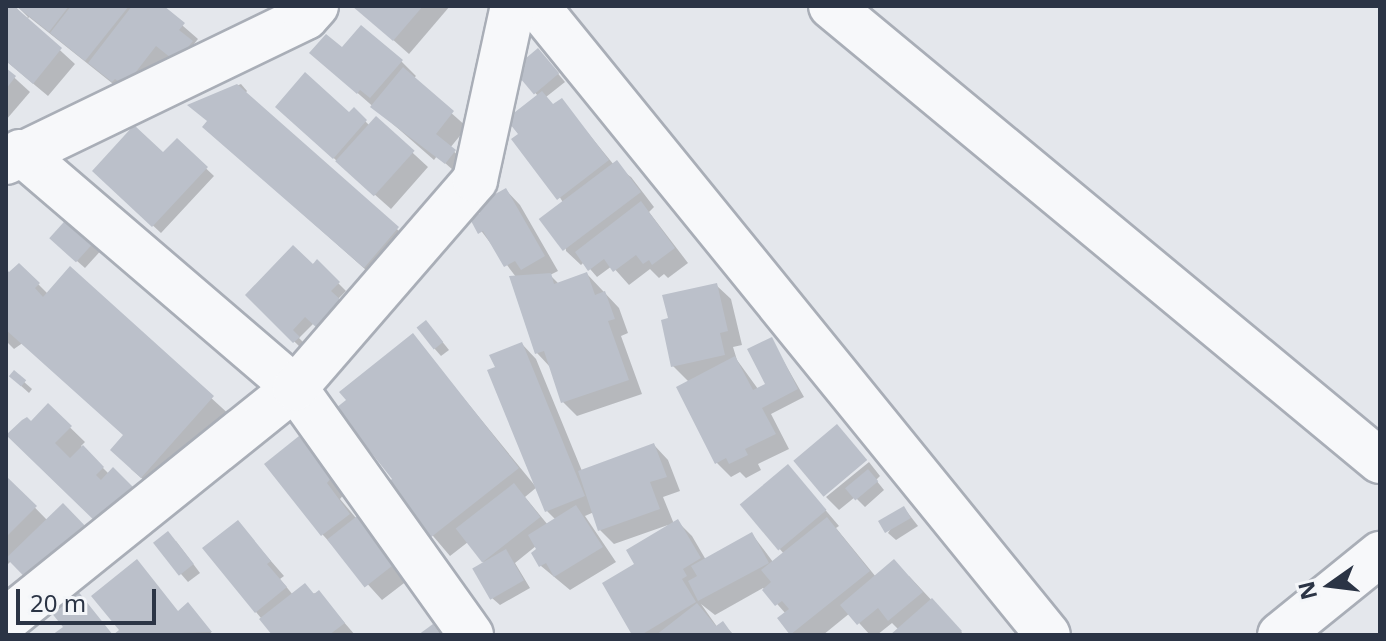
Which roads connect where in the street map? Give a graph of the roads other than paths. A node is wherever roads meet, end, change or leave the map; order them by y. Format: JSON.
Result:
{"nodes":[{"id":1,"x":513,"y":6,"type":"edge"},
{"id":2,"x":537,"y":6,"type":"edge"},
{"id":3,"x":831,"y":6,"type":"edge"},
{"id":4,"x":305,"y":10,"type":"edge"},
{"id":5,"x":13,"y":157,"type":"edge"},
{"id":6,"x":295,"y":388,"type":"junction"},
{"id":7,"x":1380,"y":461,"type":"edge"},
{"id":8,"x":1380,"y":554,"type":"edge"},
{"id":9,"x":18,"y":615,"type":"edge"},
{"id":10,"x":471,"y":635,"type":"edge"},
{"id":11,"x":1048,"y":635,"type":"edge"},
{"id":12,"x":1280,"y":635,"type":"edge"}],
"edges":[{"from":1,"to":6,"type":"street"},
{"from":2,"to":11,"type":"street"},
{"from":3,"to":7,"type":"street"},
{"from":4,"to":5,"type":"street"},
{"from":5,"to":6,"type":"street"},
{"from":6,"to":9,"type":"street"},
{"from":6,"to":10,"type":"street"},
{"from":8,"to":12,"type":"street"}]}
